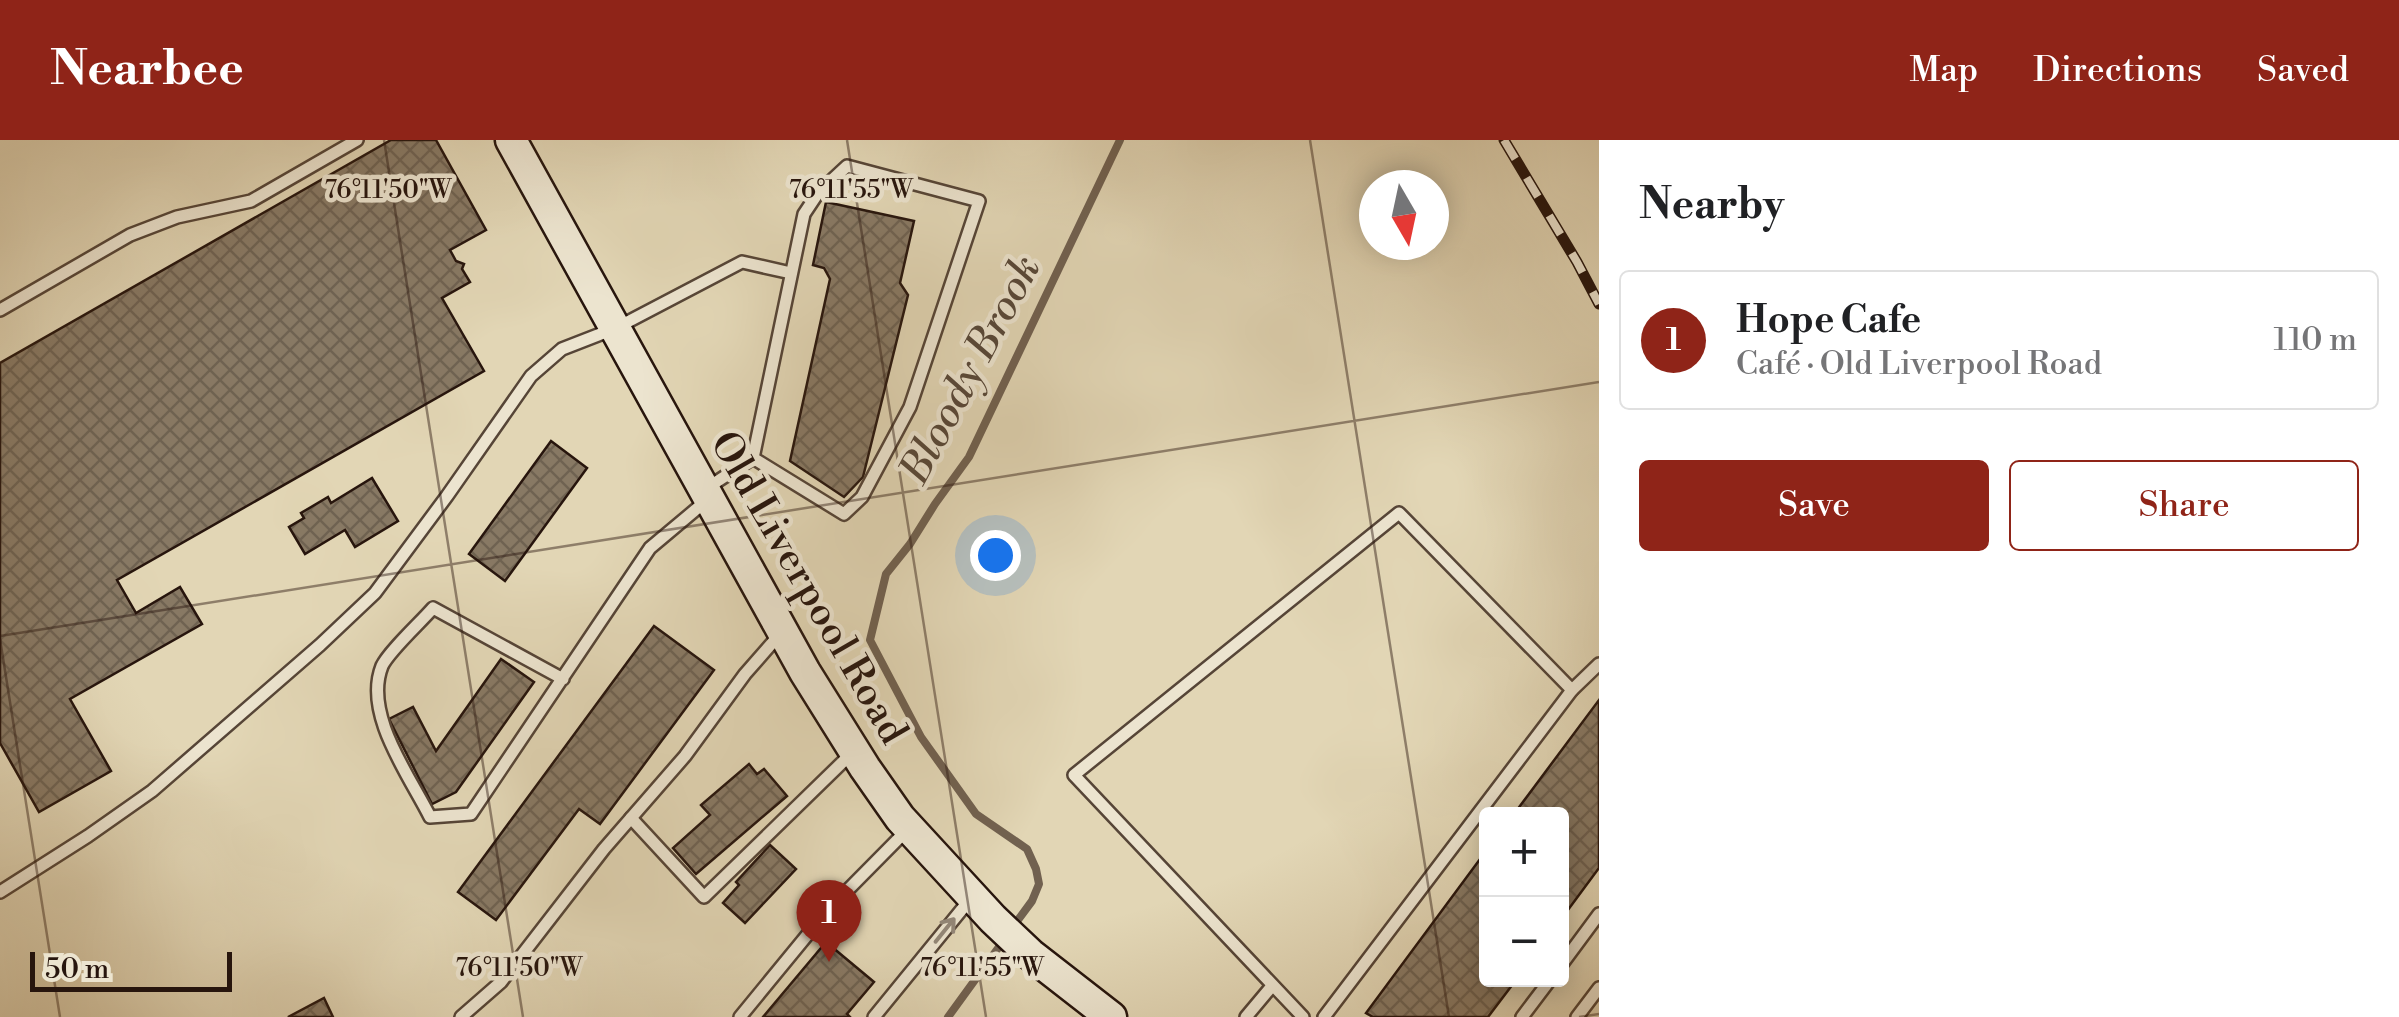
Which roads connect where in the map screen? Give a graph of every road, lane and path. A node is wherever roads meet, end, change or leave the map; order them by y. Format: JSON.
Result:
{"nodes":[{"id":1,"x":357,"y":140,"type":"edge"},
{"id":2,"x":511,"y":140,"type":"edge"},
{"id":3,"x":792,"y":273,"type":"junction"},
{"id":4,"x":0,"y":310,"type":"edge"},
{"id":5,"x":616,"y":328,"type":"junction"},
{"id":6,"x":753,"y":458,"type":"junction"},
{"id":7,"x":707,"y":494,"type":"junction"},
{"id":8,"x":782,"y":631,"type":"junction"},
{"id":9,"x":1599,"y":664,"type":"edge"},
{"id":10,"x":563,"y":679,"type":"junction"},
{"id":11,"x":1572,"y":690,"type":"junction"},
{"id":12,"x":854,"y":751,"type":"junction"},
{"id":13,"x":631,"y":818,"type":"junction"},
{"id":14,"x":909,"y":828,"type":"junction"},
{"id":15,"x":0,"y":892,"type":"edge"},
{"id":16,"x":982,"y":908,"type":"junction"},
{"id":17,"x":1599,"y":914,"type":"edge"},
{"id":18,"x":1569,"y":955,"type":"edge"},
{"id":19,"x":1272,"y":986,"type":"junction"},
{"id":20,"x":1545,"y":987,"type":"edge"},
{"id":21,"x":1599,"y":988,"type":"edge"},
{"id":22,"x":461,"y":1017,"type":"edge"},
{"id":23,"x":740,"y":1017,"type":"edge"},
{"id":24,"x":874,"y":1017,"type":"edge"},
{"id":25,"x":1111,"y":1017,"type":"edge"},
{"id":26,"x":1246,"y":1017,"type":"edge"},
{"id":27,"x":1302,"y":1017,"type":"edge"},
{"id":28,"x":1324,"y":1017,"type":"edge"},
{"id":29,"x":1522,"y":1017,"type":"edge"},
{"id":30,"x":1577,"y":1017,"type":"edge"}],
"edges":[{"from":1,"to":4,"type":"lane"},
{"from":2,"to":5,"type":"main road","name":"Old Liverpool Road"},
{"from":3,"to":5,"type":"lane"},
{"from":3,"to":6,"type":"lane"},
{"from":3,"to":6,"type":"lane"},
{"from":5,"to":7,"type":"main road","name":"Old Liverpool Road"},
{"from":5,"to":15,"type":"lane"},
{"from":6,"to":7,"type":"lane"},
{"from":7,"to":8,"type":"main road","name":"Old Liverpool Road"},
{"from":7,"to":10,"type":"lane"},
{"from":8,"to":12,"type":"main road","name":"Old Liverpool Road"},
{"from":8,"to":13,"type":"lane"},
{"from":9,"to":11,"type":"lane"},
{"from":10,"to":10,"type":"lane"},
{"from":11,"to":19,"type":"lane"},
{"from":11,"to":28,"type":"lane"},
{"from":12,"to":13,"type":"lane"},
{"from":12,"to":14,"type":"main road","name":"Old Liverpool Road"},
{"from":13,"to":22,"type":"lane"},
{"from":14,"to":16,"type":"main road","name":"Old Liverpool Road"},
{"from":14,"to":23,"type":"lane"},
{"from":24,"to":16,"type":"lane","one_way":true},
{"from":16,"to":25,"type":"main road","name":"Old Liverpool Road"},
{"from":17,"to":18,"type":"lane"},
{"from":19,"to":26,"type":"lane"},
{"from":19,"to":27,"type":"lane"},
{"from":20,"to":29,"type":"lane"},
{"from":21,"to":30,"type":"lane"}]}
